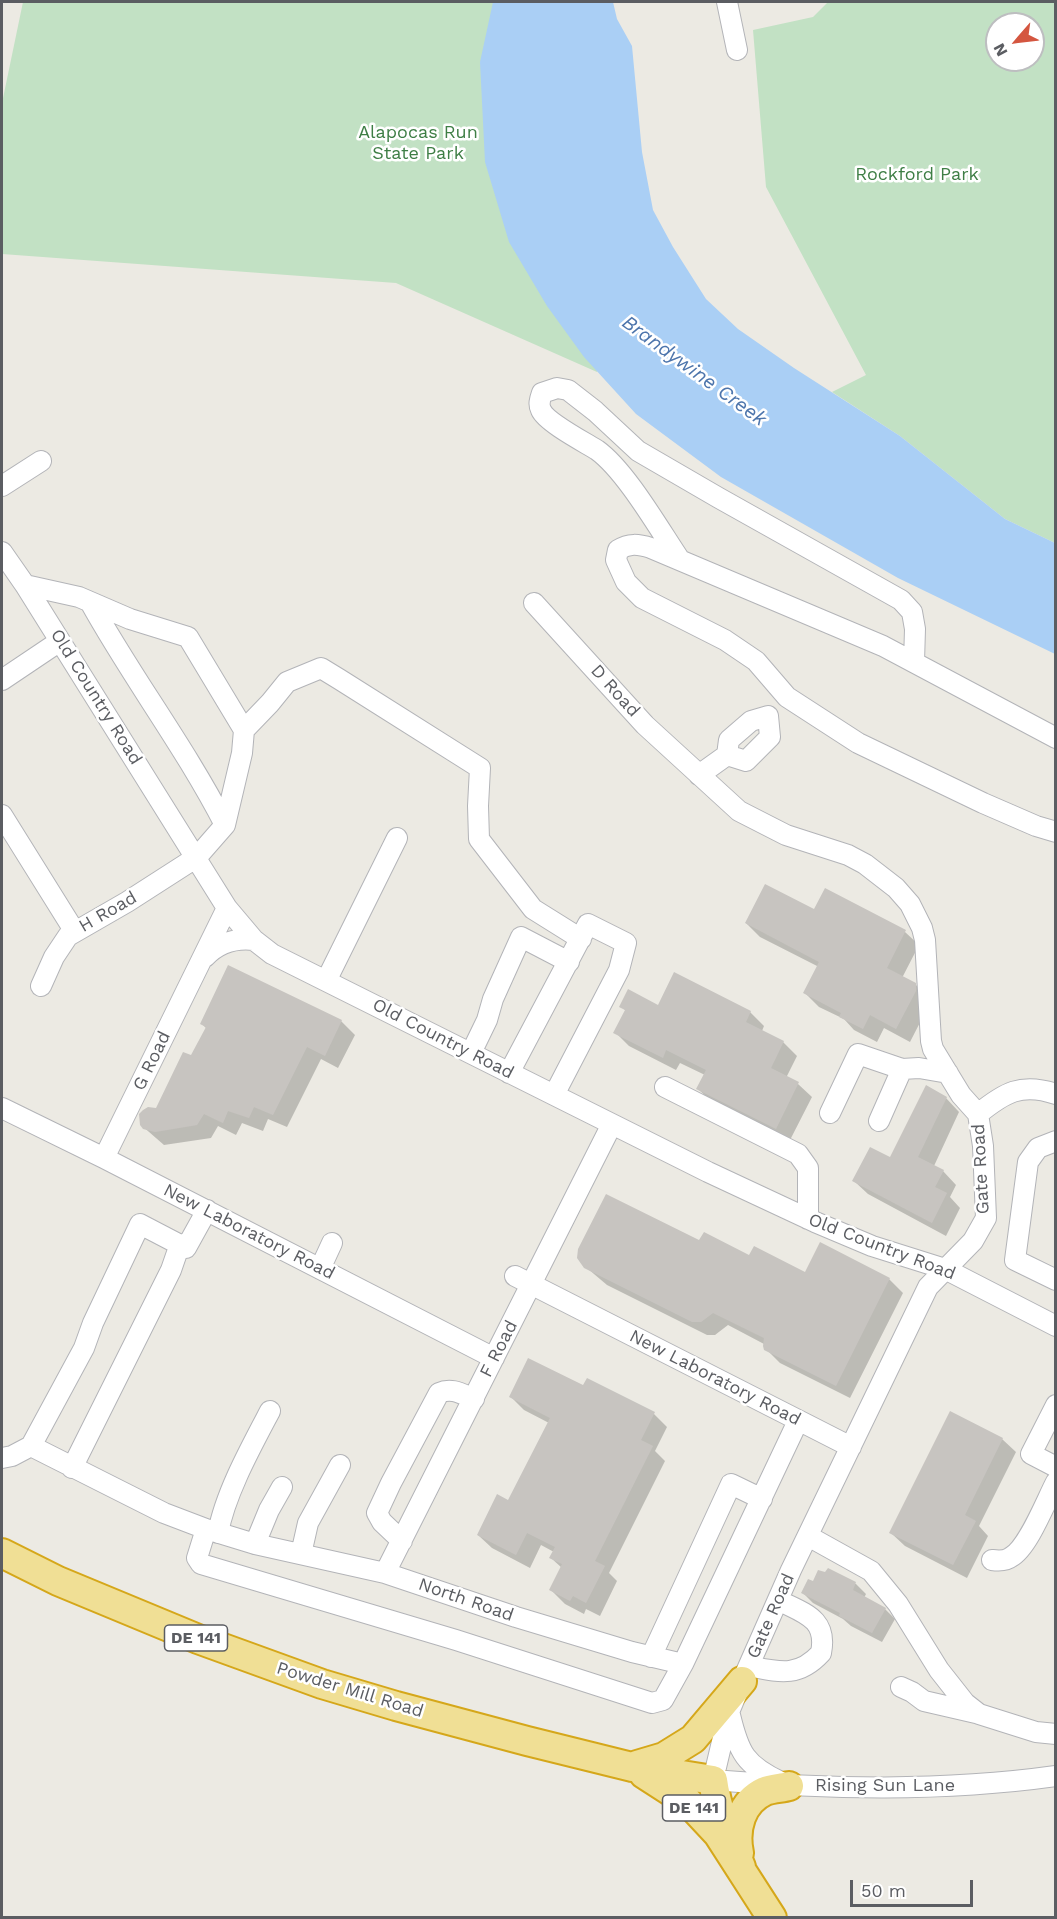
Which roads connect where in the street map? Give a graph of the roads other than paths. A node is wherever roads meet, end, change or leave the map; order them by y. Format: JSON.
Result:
{"nodes":[{"id":1,"x":727,"y":2,"type":"edge"},
{"id":2,"x":737,"y":50,"type":"dead end"},
{"id":3,"x":40,"y":461,"type":"dead end"},
{"id":4,"x":2,"y":486,"type":"edge"},
{"id":5,"x":2,"y":552,"type":"edge"},
{"id":6,"x":680,"y":560,"type":"junction"},
{"id":7,"x":25,"y":585,"type":"junction"},
{"id":8,"x":90,"y":602,"type":"junction"},
{"id":9,"x":534,"y":603,"type":"dead end"},
{"id":10,"x":60,"y":641,"type":"junction"},
{"id":11,"x":914,"y":662,"type":"junction"},
{"id":12,"x":2,"y":680,"type":"edge"},
{"id":13,"x":787,"y":697,"type":"junction"},
{"id":14,"x":244,"y":730,"type":"junction"},
{"id":15,"x":1056,"y":738,"type":"edge"},
{"id":16,"x":699,"y":775,"type":"junction"},
{"id":17,"x":2,"y":815,"type":"edge"},
{"id":18,"x":225,"y":825,"type":"junction"},
{"id":19,"x":1056,"y":832,"type":"edge"},
{"id":20,"x":397,"y":837,"type":"dead end"},
{"id":21,"x":196,"y":858,"type":"junction"},
{"id":22,"x":227,"y":908,"type":"junction"},
{"id":23,"x":75,"y":932,"type":"junction"},
{"id":24,"x":581,"y":939,"type":"junction"},
{"id":25,"x":254,"y":940,"type":"junction"},
{"id":26,"x":569,"y":962,"type":"junction"},
{"id":27,"x":200,"y":964,"type":"junction"},
{"id":28,"x":326,"y":981,"type":"junction"},
{"id":29,"x":40,"y":986,"type":"dead end"},
{"id":30,"x":471,"y":1053,"type":"junction"},
{"id":31,"x":902,"y":1069,"type":"junction"},
{"id":32,"x":509,"y":1073,"type":"junction"},
{"id":33,"x":948,"y":1074,"type":"junction"},
{"id":34,"x":665,"y":1087,"type":"dead end"},
{"id":35,"x":1056,"y":1094,"type":"edge"},
{"id":36,"x":554,"y":1095,"type":"junction"},
{"id":37,"x":2,"y":1108,"type":"edge"},
{"id":38,"x":830,"y":1113,"type":"dead end"},
{"id":39,"x":978,"y":1114,"type":"junction"},
{"id":40,"x":879,"y":1121,"type":"dead end"},
{"id":41,"x":612,"y":1124,"type":"junction"},
{"id":42,"x":1056,"y":1141,"type":"edge"},
{"id":43,"x":104,"y":1158,"type":"junction"},
{"id":44,"x":207,"y":1210,"type":"junction"},
{"id":45,"x":808,"y":1219,"type":"junction"},
{"id":46,"x":332,"y":1243,"type":"dead end"},
{"id":47,"x":180,"y":1245,"type":"junction"},
{"id":48,"x":320,"y":1269,"type":"junction"},
{"id":49,"x":945,"y":1269,"type":"junction"},
{"id":50,"x":523,"y":1280,"type":"junction"},
{"id":51,"x":1056,"y":1280,"type":"edge"},
{"id":52,"x":1056,"y":1326,"type":"edge"},
{"id":53,"x":494,"y":1359,"type":"junction"},
{"id":54,"x":474,"y":1399,"type":"junction"},
{"id":55,"x":1056,"y":1405,"type":"edge"},
{"id":56,"x":270,"y":1411,"type":"dead end"},
{"id":57,"x":798,"y":1421,"type":"junction"},
{"id":58,"x":31,"y":1446,"type":"junction"},
{"id":59,"x":851,"y":1447,"type":"junction"},
{"id":60,"x":2,"y":1458,"type":"edge"},
{"id":61,"x":339,"y":1465,"type":"dead end"},
{"id":62,"x":1056,"y":1467,"type":"edge"},
{"id":63,"x":72,"y":1468,"type":"junction"},
{"id":64,"x":1056,"y":1482,"type":"edge"},
{"id":65,"x":282,"y":1487,"type":"dead end"},
{"id":66,"x":762,"y":1499,"type":"junction"},
{"id":67,"x":212,"y":1531,"type":"junction"},
{"id":68,"x":808,"y":1536,"type":"junction"},
{"id":69,"x":402,"y":1541,"type":"junction"},
{"id":70,"x":255,"y":1544,"type":"junction"},
{"id":71,"x":2,"y":1553,"type":"edge"},
{"id":72,"x":301,"y":1554,"type":"junction"},
{"id":73,"x":992,"y":1560,"type":"dead end"},
{"id":74,"x":385,"y":1573,"type":"junction"},
{"id":75,"x":778,"y":1600,"type":"junction"},
{"id":76,"x":651,"y":1657,"type":"junction"},
{"id":77,"x":683,"y":1665,"type":"junction"},
{"id":78,"x":745,"y":1673,"type":"junction"},
{"id":79,"x":955,"y":1692,"type":"junction"},
{"id":80,"x":988,"y":1711,"type":"junction"},
{"id":81,"x":729,"y":1712,"type":"junction"},
{"id":82,"x":1056,"y":1734,"type":"edge"},
{"id":83,"x":632,"y":1767,"type":"junction"},
{"id":84,"x":1056,"y":1776,"type":"edge"},
{"id":85,"x":713,"y":1780,"type":"junction"},
{"id":86,"x":789,"y":1786,"type":"junction"},
{"id":87,"x":741,"y":1867,"type":"junction"},
{"id":88,"x":772,"y":1917,"type":"edge"}],
"edges":[{"from":1,"to":2,"type":"street"},
{"from":3,"to":4,"type":"street"},
{"from":5,"to":7,"type":"street","name":"Old Country Road"},
{"from":6,"to":11,"type":"street"},
{"from":6,"to":11,"type":"street"},
{"from":6,"to":13,"type":"street"},
{"from":7,"to":8,"type":"street"},
{"from":7,"to":10,"type":"street","name":"Old Country Road"},
{"from":8,"to":14,"type":"street"},
{"from":8,"to":18,"type":"street"},
{"from":9,"to":16,"type":"street","name":"D Road"},
{"from":10,"to":12,"type":"street"},
{"from":10,"to":21,"type":"street","name":"Old Country Road"},
{"from":11,"to":15,"type":"street"},
{"from":13,"to":16,"type":"street"},
{"from":13,"to":19,"type":"street"},
{"from":14,"to":18,"type":"street"},
{"from":14,"to":24,"type":"street"},
{"from":16,"to":33,"type":"street","name":"Gate Road"},
{"from":17,"to":23,"type":"street"},
{"from":18,"to":21,"type":"street","name":"H Road"},
{"from":20,"to":28,"type":"street"},
{"from":21,"to":22,"type":"street","name":"Old Country Road"},
{"from":21,"to":23,"type":"street","name":"H Road"},
{"from":22,"to":25,"type":"street","name":"Old Country Road"},
{"from":22,"to":27,"type":"street","name":"G Road"},
{"from":23,"to":29,"type":"street","name":"H Road"},
{"from":24,"to":26,"type":"street"},
{"from":24,"to":36,"type":"street"},
{"from":25,"to":27,"type":"street"},
{"from":25,"to":28,"type":"street","name":"Old Country Road"},
{"from":26,"to":30,"type":"street"},
{"from":26,"to":32,"type":"street"},
{"from":27,"to":43,"type":"street","name":"G Road"},
{"from":28,"to":30,"type":"street","name":"Old Country Road"},
{"from":30,"to":32,"type":"street","name":"Old Country Road"},
{"from":31,"to":33,"type":"street"},
{"from":31,"to":38,"type":"street"},
{"from":31,"to":40,"type":"street"},
{"from":32,"to":36,"type":"street","name":"Old Country Road"},
{"from":33,"to":39,"type":"street","name":"Gate Road"},
{"from":34,"to":45,"type":"street"},
{"from":35,"to":39,"type":"street"},
{"from":36,"to":41,"type":"street","name":"Old Country Road"},
{"from":37,"to":43,"type":"street","name":"New Laboratory Road"},
{"from":39,"to":49,"type":"street","name":"Gate Road"},
{"from":41,"to":45,"type":"street","name":"Old Country Road"},
{"from":41,"to":50,"type":"street","name":"F Road"},
{"from":42,"to":51,"type":"street"},
{"from":43,"to":44,"type":"street","name":"New Laboratory Road"},
{"from":44,"to":47,"type":"street"},
{"from":44,"to":48,"type":"street","name":"New Laboratory Road"},
{"from":45,"to":49,"type":"street","name":"Old Country Road"},
{"from":46,"to":48,"type":"street"},
{"from":47,"to":58,"type":"street"},
{"from":47,"to":63,"type":"street"},
{"from":48,"to":53,"type":"street","name":"New Laboratory Road"},
{"from":49,"to":52,"type":"street","name":"Old Country Road"},
{"from":49,"to":59,"type":"street","name":"Gate Road"},
{"from":50,"to":53,"type":"street","name":"F Road"},
{"from":50,"to":57,"type":"street","name":"New Laboratory Road"},
{"from":53,"to":54,"type":"street","name":"F Road"},
{"from":54,"to":69,"type":"street","name":"F Road"},
{"from":54,"to":69,"type":"street"},
{"from":55,"to":62,"type":"street"},
{"from":56,"to":67,"type":"street"},
{"from":57,"to":59,"type":"street","name":"New Laboratory Road"},
{"from":57,"to":66,"type":"street"},
{"from":58,"to":60,"type":"street"},
{"from":58,"to":63,"type":"street","name":"North Road"},
{"from":59,"to":68,"type":"street","name":"Gate Road"},
{"from":61,"to":72,"type":"street"},
{"from":63,"to":67,"type":"street","name":"North Road"},
{"from":64,"to":73,"type":"street"},
{"from":65,"to":70,"type":"street"},
{"from":66,"to":76,"type":"street"},
{"from":66,"to":77,"type":"street"},
{"from":67,"to":70,"type":"street","name":"North Road"},
{"from":67,"to":77,"type":"street"},
{"from":68,"to":75,"type":"street","name":"Gate Road"},
{"from":68,"to":79,"type":"street"},
{"from":69,"to":74,"type":"street","name":"F Road"},
{"from":70,"to":72,"type":"street","name":"North Road"},
{"from":71,"to":83,"type":"highway","name":"Powder Mill Road","number":"DE 141"},
{"from":72,"to":74,"type":"street","name":"North Road"},
{"from":74,"to":76,"type":"street","name":"North Road"},
{"from":75,"to":78,"type":"street","name":"Gate Road"},
{"from":75,"to":78,"type":"street"},
{"from":76,"to":77,"type":"street","name":"North Road"},
{"from":78,"to":81,"type":"street","name":"Gate Road"},
{"from":78,"to":83,"type":"highway"},
{"from":79,"to":80,"type":"street"},
{"from":79,"to":80,"type":"street"},
{"from":80,"to":82,"type":"street"},
{"from":81,"to":85,"type":"street","name":"Gate Road"},
{"from":81,"to":86,"type":"street"},
{"from":83,"to":85,"type":"highway","name":"Powder Mill Road","number":"DE 141"},
{"from":83,"to":87,"type":"highway","number":"DE 141"},
{"from":84,"to":86,"type":"street","name":"Rising Sun Lane"},
{"from":85,"to":86,"type":"street","name":"Rising Sun Lane"},
{"from":85,"to":87,"type":"highway","number":"DE 141"},
{"from":86,"to":87,"type":"highway"},
{"from":87,"to":88,"type":"highway","number":"DE 141"}]}
